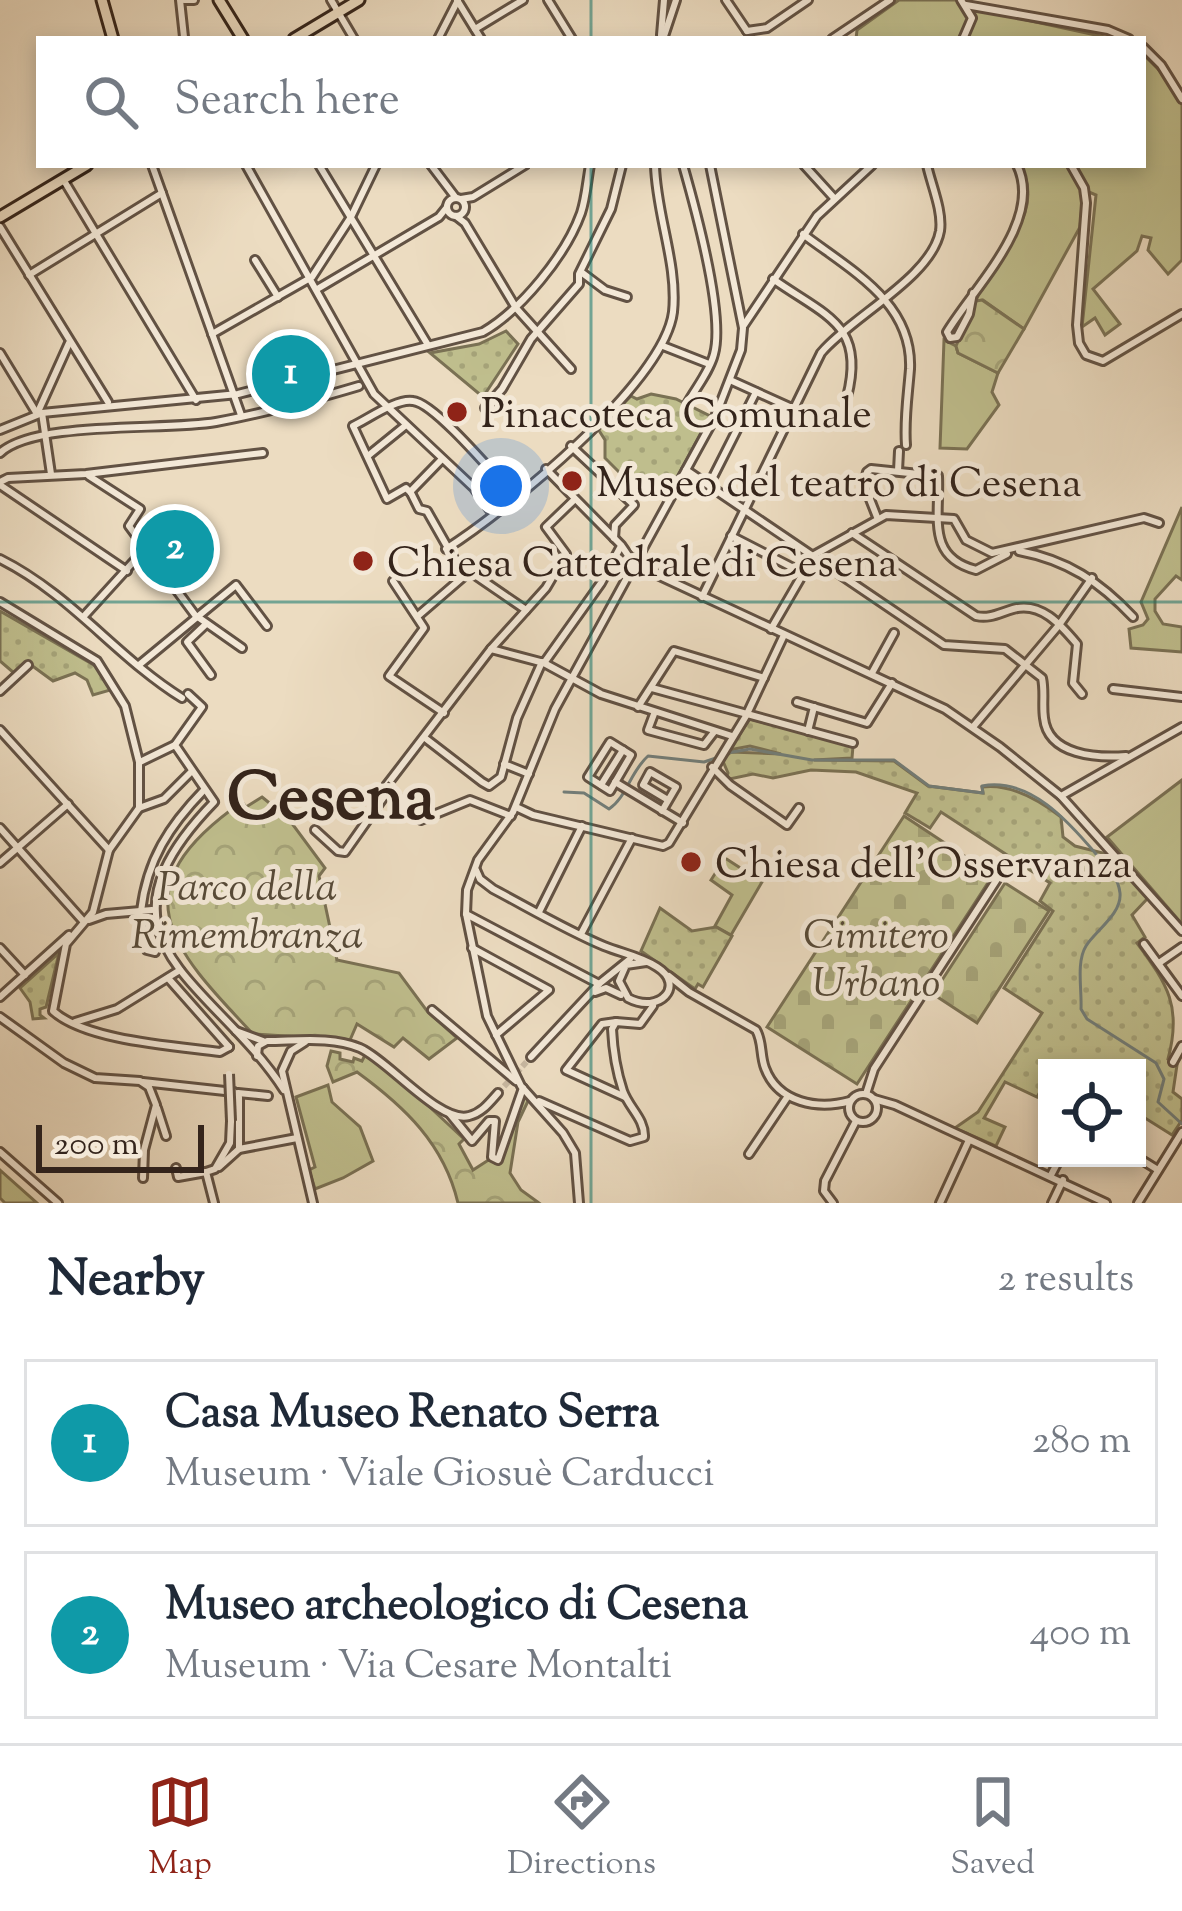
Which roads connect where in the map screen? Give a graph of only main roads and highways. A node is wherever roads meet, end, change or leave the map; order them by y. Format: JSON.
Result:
{"nodes":[{"id":1,"x":102,"y":0,"type":"edge"},
{"id":2,"x":219,"y":0,"type":"edge"},
{"id":3,"x":359,"y":0,"type":"edge"},
{"id":4,"x":112,"y":36,"type":"edge"},
{"id":5,"x":241,"y":36,"type":"edge"},
{"id":6,"x":299,"y":36,"type":"edge"},
{"id":7,"x":81,"y":168,"type":"edge"},
{"id":8,"x":0,"y":217,"type":"edge"}],
"edges":[{"from":1,"to":4,"type":"main road"},
{"from":2,"to":5,"type":"main road"},
{"from":3,"to":6,"type":"main road"},
{"from":7,"to":8,"type":"main road"}]}
